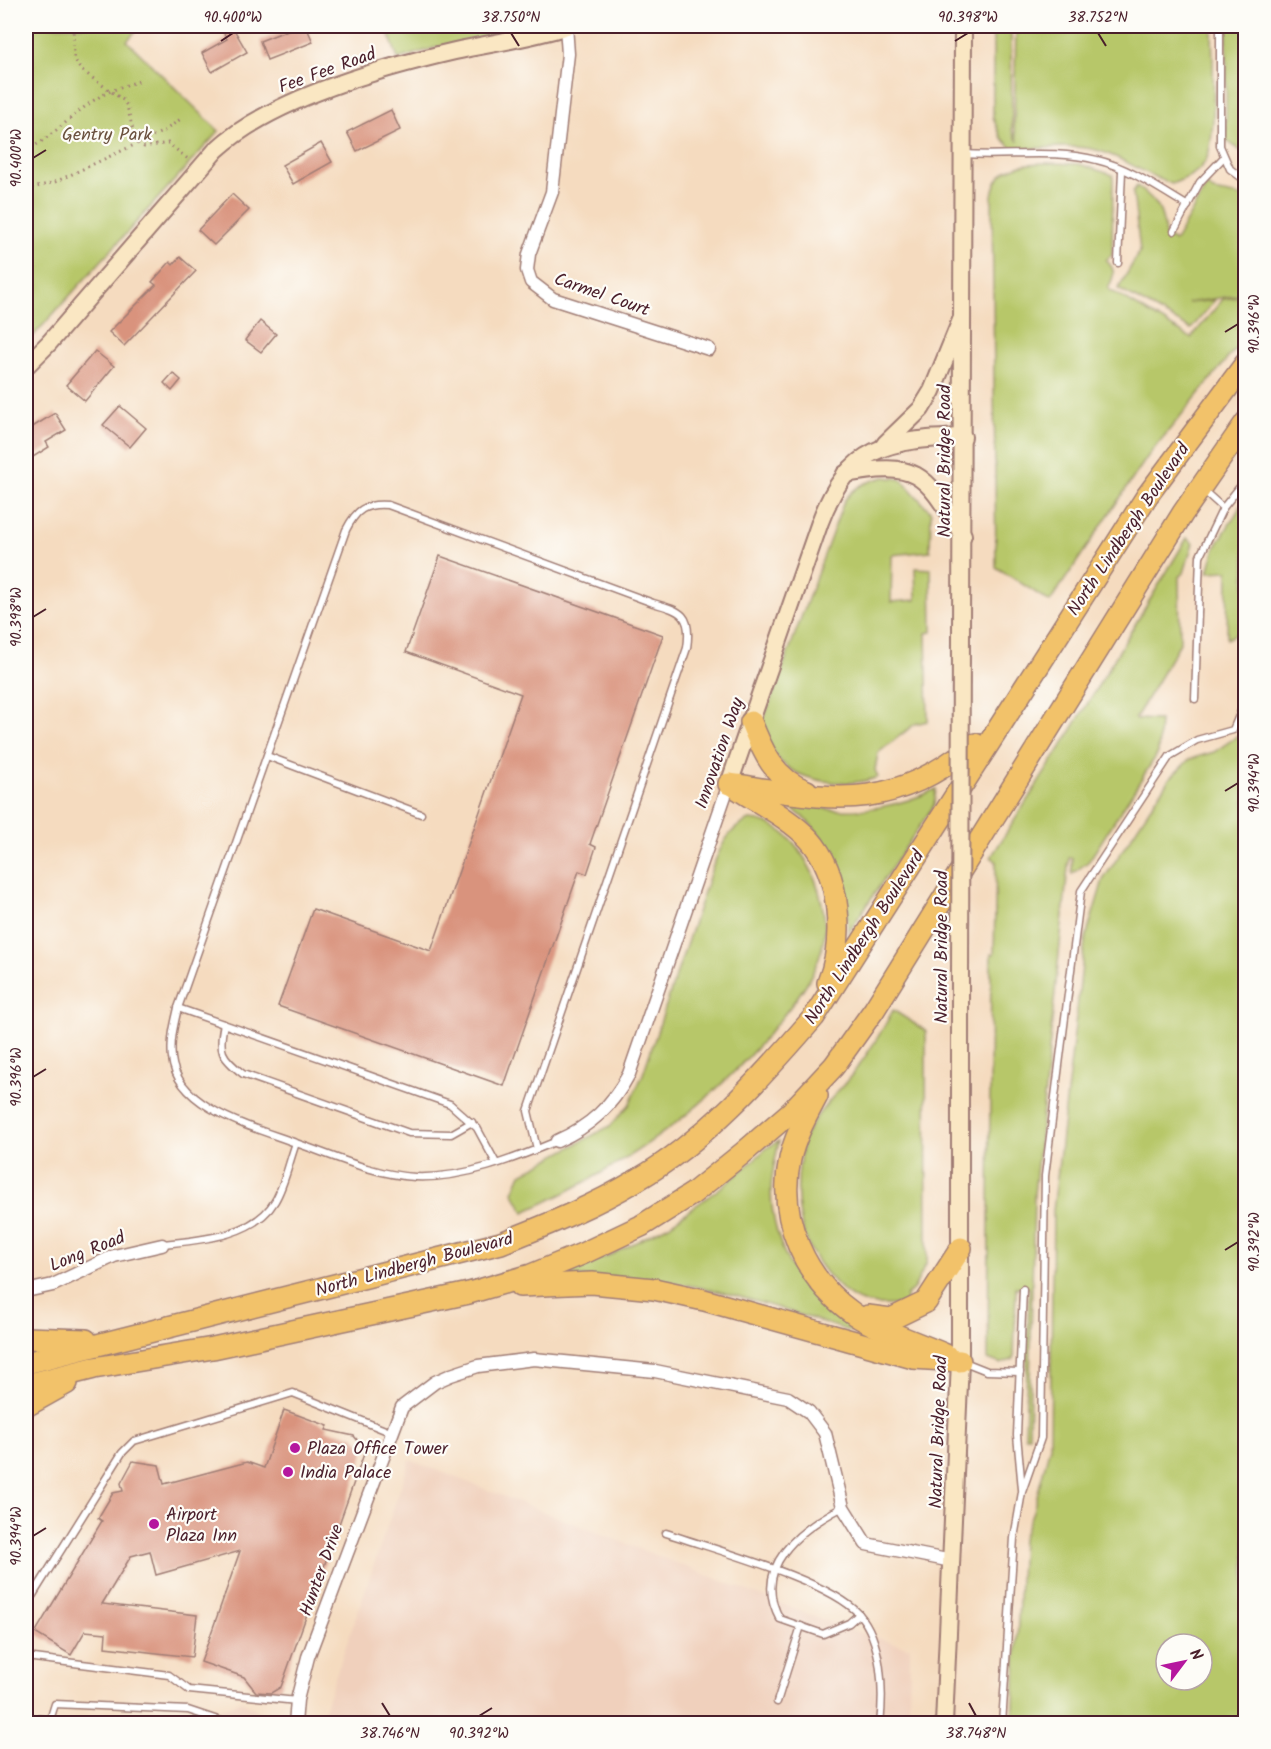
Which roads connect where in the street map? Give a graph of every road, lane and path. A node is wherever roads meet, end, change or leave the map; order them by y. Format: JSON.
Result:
{"nodes":[{"id":1,"x":73,"y":26,"type":"edge"},
{"id":2,"x":567,"y":26,"type":"edge"},
{"id":3,"x":963,"y":26,"type":"edge"},
{"id":4,"x":1220,"y":26,"type":"edge"},
{"id":5,"x":142,"y":80,"type":"dead end"},
{"id":6,"x":110,"y":91,"type":"junction"},
{"id":7,"x":182,"y":118,"type":"dead end"},
{"id":8,"x":139,"y":143,"type":"junction"},
{"id":9,"x":26,"y":152,"type":"edge"},
{"id":10,"x":963,"y":154,"type":"junction"},
{"id":11,"x":1224,"y":156,"type":"junction"},
{"id":12,"x":199,"y":169,"type":"junction"},
{"id":13,"x":1122,"y":171,"type":"junction"},
{"id":14,"x":1245,"y":181,"type":"edge"},
{"id":15,"x":26,"y":190,"type":"edge"},
{"id":16,"x":1188,"y":206,"type":"junction"},
{"id":17,"x":1174,"y":231,"type":"dead end"},
{"id":18,"x":1118,"y":263,"type":"dead end"},
{"id":19,"x":963,"y":314,"type":"junction"},
{"id":20,"x":709,"y":349,"type":"dead end"},
{"id":21,"x":1245,"y":363,"type":"edge"},
{"id":22,"x":26,"y":366,"type":"edge"},
{"id":23,"x":1245,"y":422,"type":"edge"},
{"id":24,"x":963,"y":437,"type":"junction"},
{"id":25,"x":881,"y":448,"type":"junction"},
{"id":26,"x":844,"y":475,"type":"junction"},
{"id":27,"x":1245,"y":479,"type":"edge"},
{"id":28,"x":1200,"y":487,"type":"junction"},
{"id":29,"x":1223,"y":508,"type":"junction"},
{"id":30,"x":963,"y":535,"type":"junction"},
{"id":31,"x":1196,"y":699,"type":"dead end"},
{"id":32,"x":1245,"y":699,"type":"edge"},
{"id":33,"x":1008,"y":713,"type":"junction"},
{"id":34,"x":751,"y":722,"type":"junction"},
{"id":35,"x":267,"y":756,"type":"junction"},
{"id":36,"x":729,"y":784,"type":"junction"},
{"id":37,"x":827,"y":798,"type":"junction"},
{"id":38,"x":421,"y":814,"type":"dead end"},
{"id":39,"x":178,"y":1008,"type":"junction"},
{"id":40,"x":814,"y":1017,"type":"junction"},
{"id":41,"x":224,"y":1024,"type":"junction"},
{"id":42,"x":834,"y":1066,"type":"junction"},
{"id":43,"x":472,"y":1122,"type":"junction"},
{"id":44,"x":557,"y":1141,"type":"joint"},
{"id":45,"x":296,"y":1143,"type":"junction"},
{"id":46,"x":537,"y":1149,"type":"junction"},
{"id":47,"x":496,"y":1163,"type":"junction"},
{"id":48,"x":162,"y":1245,"type":"joint"},
{"id":49,"x":962,"y":1248,"type":"junction"},
{"id":50,"x":1023,"y":1289,"type":"dead end"},
{"id":51,"x":26,"y":1292,"type":"edge"},
{"id":52,"x":469,"y":1293,"type":"junction"},
{"id":53,"x":855,"y":1315,"type":"junction"},
{"id":54,"x":26,"y":1338,"type":"edge"},
{"id":55,"x":111,"y":1341,"type":"junction"},
{"id":56,"x":960,"y":1361,"type":"junction"},
{"id":57,"x":26,"y":1363,"type":"edge"},
{"id":58,"x":94,"y":1368,"type":"junction"},
{"id":59,"x":1020,"y":1372,"type":"junction"},
{"id":60,"x":26,"y":1385,"type":"edge"},
{"id":61,"x":26,"y":1406,"type":"edge"},
{"id":62,"x":390,"y":1432,"type":"junction"},
{"id":63,"x":1022,"y":1492,"type":"junction"},
{"id":64,"x":843,"y":1507,"type":"junction"},
{"id":65,"x":666,"y":1533,"type":"dead end"},
{"id":66,"x":952,"y":1561,"type":"junction"},
{"id":67,"x":773,"y":1570,"type":"junction"},
{"id":68,"x":859,"y":1614,"type":"junction"},
{"id":69,"x":26,"y":1615,"type":"edge"},
{"id":70,"x":801,"y":1626,"type":"junction"},
{"id":71,"x":26,"y":1657,"type":"edge"},
{"id":72,"x":297,"y":1701,"type":"junction"},
{"id":73,"x":777,"y":1702,"type":"dead end"},
{"id":74,"x":26,"y":1718,"type":"edge"},
{"id":75,"x":230,"y":1724,"type":"edge"},
{"id":76,"x":295,"y":1724,"type":"edge"},
{"id":77,"x":880,"y":1724,"type":"edge"},
{"id":78,"x":944,"y":1724,"type":"edge"},
{"id":79,"x":1002,"y":1724,"type":"edge"}],
"edges":[{"from":1,"to":6,"type":"path"},
{"from":2,"to":12,"type":"main road","name":"Fee Fee Road"},
{"from":2,"to":20,"type":"street","name":"Carmel Court"},
{"from":3,"to":10,"type":"main road","name":"Natural Bridge Road"},
{"from":4,"to":11,"type":"lane"},
{"from":5,"to":6,"type":"path"},
{"from":6,"to":8,"type":"path"},
{"from":6,"to":9,"type":"path"},
{"from":7,"to":8,"type":"path"},
{"from":8,"to":12,"type":"path"},
{"from":8,"to":15,"type":"path"},
{"from":10,"to":13,"type":"lane"},
{"from":10,"to":19,"type":"main road","name":"Natural Bridge Road"},
{"from":11,"to":14,"type":"lane"},
{"from":11,"to":16,"type":"lane"},
{"from":12,"to":22,"type":"main road","name":"Fee Fee Road"},
{"from":13,"to":16,"type":"lane"},
{"from":13,"to":18,"type":"lane"},
{"from":16,"to":17,"type":"lane"},
{"from":19,"to":24,"type":"main road","name":"Natural Bridge Road"},
{"from":19,"to":25,"type":"main road"},
{"from":21,"to":33,"type":"highway","name":"North Lindbergh Boulevard"},
{"from":23,"to":28,"type":"highway","name":"North Lindbergh Boulevard"},
{"from":24,"to":25,"type":"main road","name":"Innovation Way"},
{"from":24,"to":30,"type":"main road","name":"Natural Bridge Road"},
{"from":25,"to":26,"type":"main road","name":"Innovation Way"},
{"from":26,"to":30,"type":"main road"},
{"from":26,"to":34,"type":"main road","name":"Innovation Way"},
{"from":27,"to":29,"type":"lane"},
{"from":28,"to":29,"type":"lane"},
{"from":28,"to":42,"type":"highway","name":"North Lindbergh Boulevard"},
{"from":29,"to":31,"type":"lane"},
{"from":30,"to":49,"type":"main road","name":"Natural Bridge Road","bridge":true},
{"from":32,"to":63,"type":"lane"},
{"from":33,"to":37,"type":"highway"},
{"from":33,"to":40,"type":"highway","name":"North Lindbergh Boulevard"},
{"from":34,"to":36,"type":"main road","name":"Innovation Way"},
{"from":34,"to":37,"type":"highway"},
{"from":35,"to":38,"type":"lane"},
{"from":35,"to":39,"type":"lane"},
{"from":35,"to":46,"type":"lane"},
{"from":36,"to":37,"type":"highway"},
{"from":36,"to":40,"type":"highway"},
{"from":36,"to":44,"type":"street","name":"Innovation Way"},
{"from":39,"to":41,"type":"lane"},
{"from":39,"to":45,"type":"lane"},
{"from":40,"to":55,"type":"highway","name":"North Lindbergh Boulevard"},
{"from":41,"to":43,"type":"lane"},
{"from":41,"to":43,"type":"lane"},
{"from":42,"to":52,"type":"highway","name":"North Lindbergh Boulevard"},
{"from":42,"to":53,"type":"highway"},
{"from":43,"to":47,"type":"lane"},
{"from":44,"to":46,"type":"lane"},
{"from":45,"to":47,"type":"lane"},
{"from":45,"to":48,"type":"lane"},
{"from":46,"to":47,"type":"lane"},
{"from":48,"to":51,"type":"street","name":"Long Road"},
{"from":49,"to":53,"type":"highway"},
{"from":49,"to":56,"type":"main road","name":"Natural Bridge Road"},
{"from":50,"to":59,"type":"lane"},
{"from":52,"to":56,"type":"highway"},
{"from":52,"to":58,"type":"highway","name":"North Lindbergh Boulevard"},
{"from":53,"to":56,"type":"highway"},
{"from":54,"to":55,"type":"highway"},
{"from":55,"to":57,"type":"highway","name":"North Lindbergh Boulevard"},
{"from":56,"to":59,"type":"lane"},
{"from":56,"to":66,"type":"main road","name":"Natural Bridge Road"},
{"from":58,"to":60,"type":"highway","name":"North Lindbergh Boulevard"},
{"from":58,"to":61,"type":"highway"},
{"from":59,"to":63,"type":"lane"},
{"from":62,"to":64,"type":"street","name":"Hunter Drive"},
{"from":62,"to":69,"type":"lane"},
{"from":62,"to":72,"type":"street","name":"Hunter Drive"},
{"from":63,"to":79,"type":"lane"},
{"from":64,"to":66,"type":"street","name":"Hunter Drive"},
{"from":64,"to":67,"type":"lane"},
{"from":65,"to":67,"type":"lane"},
{"from":66,"to":78,"type":"main road","name":"Natural Bridge Road"},
{"from":67,"to":68,"type":"lane"},
{"from":67,"to":70,"type":"lane"},
{"from":68,"to":70,"type":"lane"},
{"from":68,"to":77,"type":"lane"},
{"from":70,"to":73,"type":"lane"},
{"from":71,"to":72,"type":"lane"},
{"from":72,"to":76,"type":"street","name":"Hunter Drive"},
{"from":74,"to":75,"type":"lane"}]}
